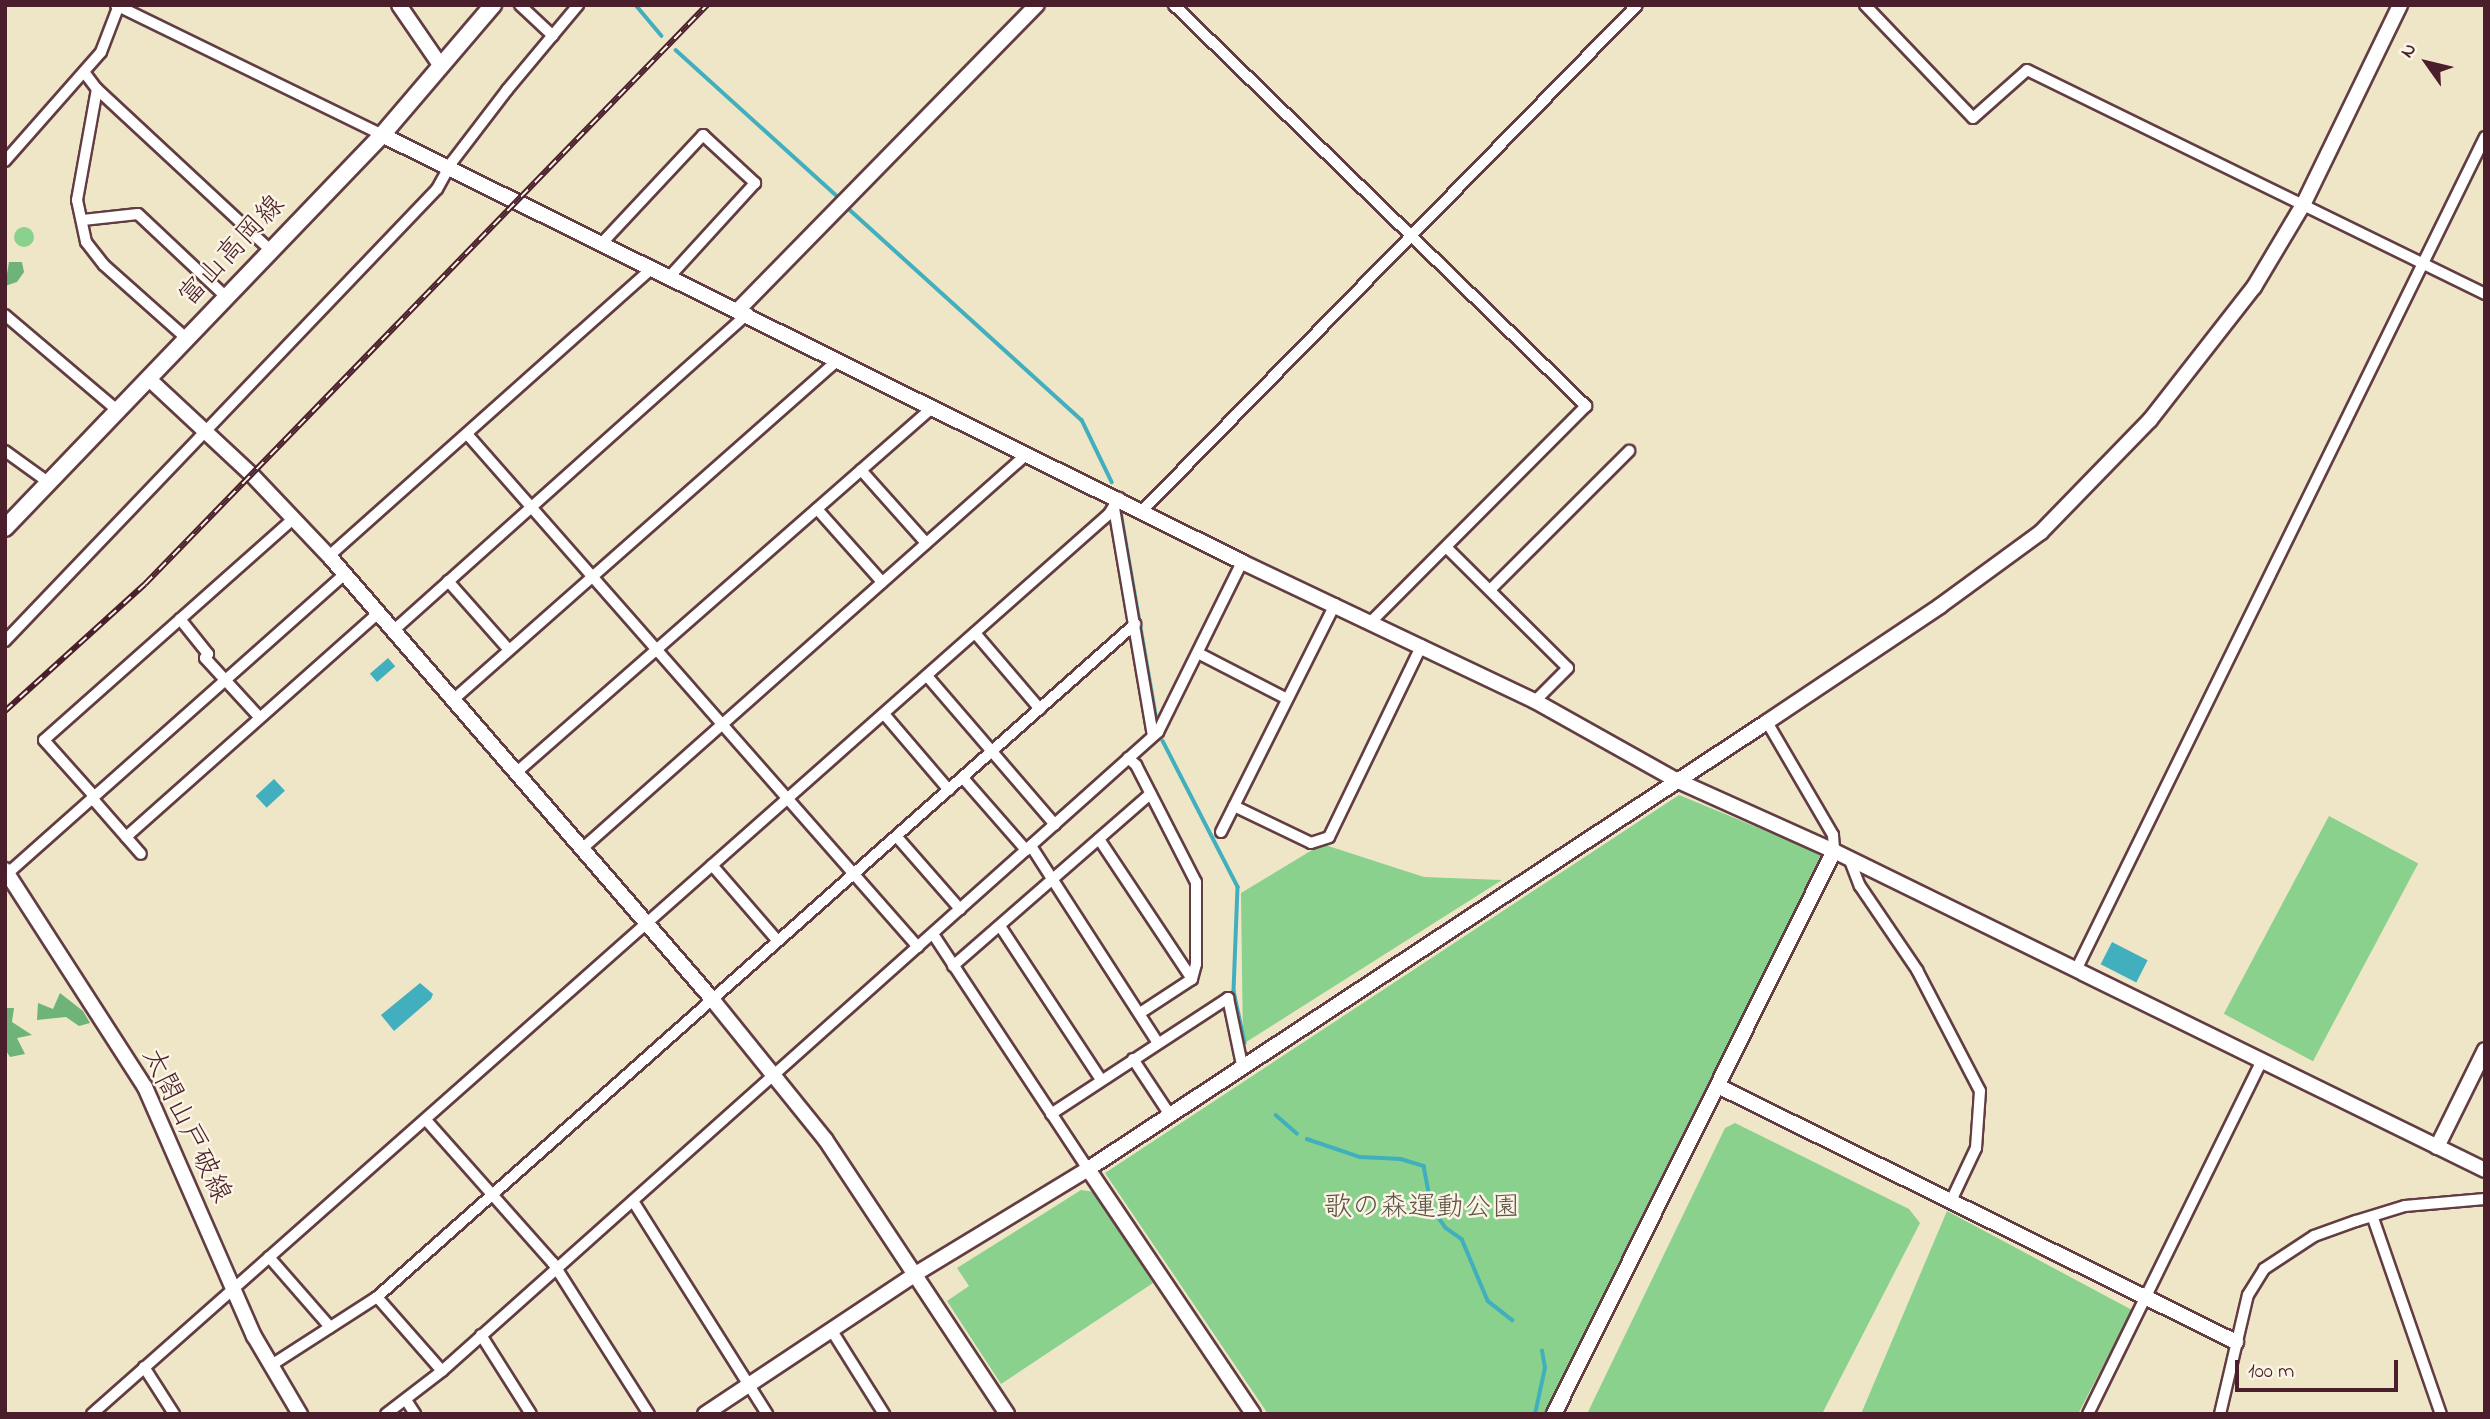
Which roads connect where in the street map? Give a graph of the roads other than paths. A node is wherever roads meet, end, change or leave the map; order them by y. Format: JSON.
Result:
{"nodes":[{"id":1,"x":399,"y":5,"type":"edge"},
{"id":2,"x":493,"y":5,"type":"edge"},
{"id":3,"x":520,"y":5,"type":"edge"},
{"id":4,"x":578,"y":5,"type":"edge"},
{"id":5,"x":1037,"y":5,"type":"edge"},
{"id":6,"x":1174,"y":5,"type":"edge"},
{"id":7,"x":1637,"y":5,"type":"edge"},
{"id":8,"x":2400,"y":5,"type":"edge"},
{"id":9,"x":118,"y":6,"type":"edge"},
{"id":10,"x":1869,"y":7,"type":"edge"},
{"id":11,"x":553,"y":36,"type":"junction"},
{"id":12,"x":441,"y":66,"type":"junction"},
{"id":13,"x":84,"y":72,"type":"junction"},
{"id":14,"x":97,"y":89,"type":"junction"},
{"id":15,"x":382,"y":135,"type":"junction"},
{"id":16,"x":2485,"y":136,"type":"edge"},
{"id":17,"x":5,"y":161,"type":"edge"},
{"id":18,"x":450,"y":167,"type":"junction"},
{"id":19,"x":2304,"y":203,"type":"junction"},
{"id":20,"x":83,"y":220,"type":"junction"},
{"id":21,"x":1412,"y":236,"type":"junction"},
{"id":22,"x":601,"y":243,"type":"junction"},
{"id":23,"x":270,"y":250,"type":"junction"},
{"id":24,"x":2423,"y":264,"type":"junction"},
{"id":25,"x":652,"y":268,"type":"junction"},
{"id":26,"x":670,"y":276,"type":"junction"},
{"id":27,"x":2485,"y":294,"type":"edge"},
{"id":28,"x":226,"y":297,"type":"junction"},
{"id":29,"x":743,"y":312,"type":"junction"},
{"id":30,"x":5,"y":315,"type":"edge"},
{"id":31,"x":187,"y":339,"type":"junction"},
{"id":32,"x":838,"y":360,"type":"junction"},
{"id":33,"x":149,"y":379,"type":"junction"},
{"id":34,"x":933,"y":407,"type":"junction"},
{"id":35,"x":117,"y":410,"type":"junction"},
{"id":36,"x":204,"y":431,"type":"junction"},
{"id":37,"x":467,"y":434,"type":"junction"},
{"id":38,"x":5,"y":451,"type":"edge"},
{"id":39,"x":1629,"y":451,"type":"dead end"},
{"id":40,"x":1027,"y":454,"type":"junction"},
{"id":41,"x":862,"y":470,"type":"junction"},
{"id":42,"x":48,"y":482,"type":"junction"},
{"id":43,"x":1116,"y":503,"type":"junction"},
{"id":44,"x":531,"y":508,"type":"junction"},
{"id":45,"x":817,"y":509,"type":"junction"},
{"id":46,"x":1141,"y":512,"type":"junction"},
{"id":47,"x":293,"y":519,"type":"junction"},
{"id":48,"x":5,"y":528,"type":"edge"},
{"id":49,"x":926,"y":543,"type":"junction"},
{"id":50,"x":1447,"y":548,"type":"junction"},
{"id":51,"x":329,"y":556,"type":"junction"},
{"id":52,"x":1242,"y":562,"type":"junction"},
{"id":53,"x":344,"y":575,"type":"junction"},
{"id":54,"x":592,"y":577,"type":"junction"},
{"id":55,"x":448,"y":581,"type":"junction"},
{"id":56,"x":882,"y":582,"type":"junction"},
{"id":57,"x":1490,"y":590,"type":"junction"},
{"id":58,"x":1335,"y":604,"type":"junction"},
{"id":59,"x":379,"y":612,"type":"junction"},
{"id":60,"x":180,"y":618,"type":"junction"},
{"id":61,"x":1372,"y":621,"type":"junction"},
{"id":62,"x":1135,"y":624,"type":"junction"},
{"id":63,"x":394,"y":629,"type":"junction"},
{"id":64,"x":975,"y":633,"type":"junction"},
{"id":65,"x":5,"y":641,"type":"edge"},
{"id":66,"x":1422,"y":645,"type":"junction"},
{"id":67,"x":509,"y":650,"type":"junction"},
{"id":68,"x":657,"y":652,"type":"junction"},
{"id":69,"x":1198,"y":653,"type":"junction"},
{"id":70,"x":927,"y":676,"type":"junction"},
{"id":71,"x":224,"y":680,"type":"junction"},
{"id":72,"x":454,"y":699,"type":"junction"},
{"id":73,"x":1287,"y":699,"type":"junction"},
{"id":74,"x":1535,"y":701,"type":"junction"},
{"id":75,"x":1040,"y":709,"type":"junction"},
{"id":76,"x":884,"y":714,"type":"junction"},
{"id":77,"x":259,"y":717,"type":"junction"},
{"id":78,"x":1767,"y":722,"type":"junction"},
{"id":79,"x":722,"y":725,"type":"junction"},
{"id":80,"x":1153,"y":736,"type":"junction"},
{"id":81,"x":991,"y":752,"type":"junction"},
{"id":82,"x":1128,"y":758,"type":"junction"},
{"id":83,"x":518,"y":771,"type":"junction"},
{"id":84,"x":963,"y":778,"type":"junction"},
{"id":85,"x":1676,"y":780,"type":"junction"},
{"id":86,"x":949,"y":790,"type":"junction"},
{"id":87,"x":1150,"y":794,"type":"junction"},
{"id":88,"x":93,"y":797,"type":"junction"},
{"id":89,"x":788,"y":799,"type":"junction"},
{"id":90,"x":1234,"y":806,"type":"junction"},
{"id":91,"x":1055,"y":825,"type":"junction"},
{"id":92,"x":1221,"y":832,"type":"dead end"},
{"id":93,"x":126,"y":837,"type":"junction"},
{"id":94,"x":897,"y":837,"type":"junction"},
{"id":95,"x":1098,"y":839,"type":"junction"},
{"id":96,"x":584,"y":847,"type":"junction"},
{"id":97,"x":1028,"y":848,"type":"junction"},
{"id":98,"x":1834,"y":851,"type":"junction"},
{"id":99,"x":141,"y":854,"type":"dead end"},
{"id":100,"x":1849,"y":859,"type":"junction"},
{"id":101,"x":712,"y":865,"type":"junction"},
{"id":102,"x":6,"y":872,"type":"edge"},
{"id":103,"x":853,"y":874,"type":"junction"},
{"id":104,"x":1053,"y":880,"type":"junction"},
{"id":105,"x":960,"y":909,"type":"junction"},
{"id":106,"x":648,"y":923,"type":"junction"},
{"id":107,"x":1000,"y":926,"type":"junction"},
{"id":108,"x":933,"y":934,"type":"junction"},
{"id":109,"x":777,"y":940,"type":"junction"},
{"id":110,"x":918,"y":947,"type":"junction"},
{"id":111,"x":953,"y":966,"type":"junction"},
{"id":112,"x":2076,"y":970,"type":"junction"},
{"id":113,"x":1192,"y":979,"type":"junction"},
{"id":114,"x":712,"y":999,"type":"junction"},
{"id":115,"x":1140,"y":1013,"type":"junction"},
{"id":116,"x":1158,"y":1043,"type":"junction"},
{"id":117,"x":2485,"y":1050,"type":"edge"},
{"id":118,"x":1133,"y":1059,"type":"junction"},
{"id":119,"x":2262,"y":1061,"type":"junction"},
{"id":120,"x":1242,"y":1065,"type":"junction"},
{"id":121,"x":774,"y":1074,"type":"junction"},
{"id":122,"x":1101,"y":1080,"type":"junction"},
{"id":123,"x":1718,"y":1086,"type":"junction"},
{"id":124,"x":1051,"y":1114,"type":"junction"},
{"id":125,"x":1170,"y":1115,"type":"junction"},
{"id":126,"x":426,"y":1120,"type":"junction"},
{"id":127,"x":2437,"y":1147,"type":"junction"},
{"id":128,"x":1088,"y":1169,"type":"junction"},
{"id":129,"x":2485,"y":1170,"type":"edge"},
{"id":130,"x":492,"y":1193,"type":"junction"},
{"id":131,"x":2485,"y":1199,"type":"edge"},
{"id":132,"x":633,"y":1201,"type":"junction"},
{"id":133,"x":1951,"y":1201,"type":"junction"},
{"id":134,"x":2373,"y":1218,"type":"junction"},
{"id":135,"x":269,"y":1257,"type":"junction"},
{"id":136,"x":556,"y":1269,"type":"junction"},
{"id":137,"x":917,"y":1273,"type":"junction"},
{"id":138,"x":233,"y":1289,"type":"junction"},
{"id":139,"x":377,"y":1297,"type":"junction"},
{"id":140,"x":2142,"y":1299,"type":"junction"},
{"id":141,"x":330,"y":1327,"type":"junction"},
{"id":142,"x":832,"y":1331,"type":"junction"},
{"id":143,"x":481,"y":1335,"type":"junction"},
{"id":144,"x":2236,"y":1342,"type":"junction"},
{"id":145,"x":270,"y":1366,"type":"junction"},
{"id":146,"x":144,"y":1367,"type":"junction"},
{"id":147,"x":442,"y":1371,"type":"junction"},
{"id":148,"x":748,"y":1386,"type":"junction"},
{"id":149,"x":406,"y":1400,"type":"junction"},
{"id":150,"x":92,"y":1414,"type":"edge"},
{"id":151,"x":174,"y":1414,"type":"edge"},
{"id":152,"x":300,"y":1414,"type":"edge"},
{"id":153,"x":386,"y":1414,"type":"edge"},
{"id":154,"x":415,"y":1414,"type":"edge"},
{"id":155,"x":531,"y":1414,"type":"edge"},
{"id":156,"x":649,"y":1414,"type":"edge"},
{"id":157,"x":705,"y":1414,"type":"edge"},
{"id":158,"x":767,"y":1414,"type":"edge"},
{"id":159,"x":884,"y":1414,"type":"edge"},
{"id":160,"x":1007,"y":1414,"type":"edge"},
{"id":161,"x":1253,"y":1414,"type":"edge"},
{"id":162,"x":1554,"y":1414,"type":"edge"},
{"id":163,"x":2088,"y":1414,"type":"edge"},
{"id":164,"x":2220,"y":1414,"type":"edge"},
{"id":165,"x":2441,"y":1414,"type":"edge"}],
"edges":[{"from":1,"to":12,"type":"street"},
{"from":2,"to":12,"type":"main road","name":"富山高岡線"},
{"from":3,"to":11,"type":"street"},
{"from":4,"to":11,"type":"street"},
{"from":5,"to":29,"type":"street"},
{"from":6,"to":21,"type":"street"},
{"from":7,"to":21,"type":"street"},
{"from":8,"to":19,"type":"street"},
{"from":9,"to":13,"type":"street"},
{"from":9,"to":15,"type":"street"},
{"from":10,"to":19,"type":"street"},
{"from":11,"to":18,"type":"street"},
{"from":12,"to":15,"type":"main road","name":"富山高岡線"},
{"from":13,"to":14,"type":"street"},
{"from":13,"to":17,"type":"street"},
{"from":14,"to":20,"type":"street"},
{"from":14,"to":23,"type":"street"},
{"from":15,"to":18,"type":"street"},
{"from":15,"to":23,"type":"main road","name":"富山高岡線"},
{"from":16,"to":24,"type":"street"},
{"from":18,"to":22,"type":"street"},
{"from":18,"to":36,"type":"street"},
{"from":19,"to":24,"type":"street"},
{"from":19,"to":78,"type":"street"},
{"from":20,"to":28,"type":"street"},
{"from":20,"to":31,"type":"street"},
{"from":21,"to":46,"type":"street"},
{"from":21,"to":50,"type":"street"},
{"from":22,"to":25,"type":"street"},
{"from":22,"to":26,"type":"street"},
{"from":23,"to":28,"type":"main road","name":"富山高岡線"},
{"from":24,"to":27,"type":"street"},
{"from":24,"to":112,"type":"street"},
{"from":25,"to":26,"type":"street"},
{"from":25,"to":37,"type":"street"},
{"from":26,"to":29,"type":"street"},
{"from":28,"to":31,"type":"main road","name":"富山高岡線"},
{"from":29,"to":32,"type":"street"},
{"from":29,"to":44,"type":"street"},
{"from":30,"to":35,"type":"street"},
{"from":31,"to":33,"type":"main road","name":"富山高岡線"},
{"from":32,"to":34,"type":"street"},
{"from":32,"to":54,"type":"street"},
{"from":33,"to":35,"type":"main road","name":"富山高岡線"},
{"from":33,"to":36,"type":"street"},
{"from":34,"to":40,"type":"street"},
{"from":34,"to":41,"type":"street"},
{"from":35,"to":42,"type":"main road","name":"富山高岡線"},
{"from":36,"to":47,"type":"street"},
{"from":36,"to":65,"type":"street"},
{"from":37,"to":44,"type":"street"},
{"from":37,"to":51,"type":"street"},
{"from":38,"to":42,"type":"street"},
{"from":39,"to":57,"type":"street"},
{"from":40,"to":43,"type":"street"},
{"from":40,"to":49,"type":"street"},
{"from":41,"to":45,"type":"street"},
{"from":41,"to":49,"type":"street"},
{"from":42,"to":48,"type":"main road","name":"富山高岡線"},
{"from":43,"to":46,"type":"street"},
{"from":43,"to":62,"type":"street"},
{"from":43,"to":64,"type":"street"},
{"from":44,"to":54,"type":"street"},
{"from":44,"to":55,"type":"street"},
{"from":45,"to":56,"type":"street"},
{"from":45,"to":68,"type":"street"},
{"from":46,"to":52,"type":"street"},
{"from":47,"to":51,"type":"street"},
{"from":47,"to":60,"type":"street"},
{"from":49,"to":56,"type":"street"},
{"from":50,"to":57,"type":"street"},
{"from":50,"to":61,"type":"street"},
{"from":51,"to":53,"type":"street"},
{"from":52,"to":58,"type":"street"},
{"from":52,"to":69,"type":"street"},
{"from":53,"to":59,"type":"street"},
{"from":53,"to":71,"type":"street"},
{"from":54,"to":67,"type":"street"},
{"from":54,"to":68,"type":"street"},
{"from":55,"to":63,"type":"street"},
{"from":55,"to":67,"type":"street"},
{"from":56,"to":79,"type":"street"},
{"from":57,"to":74,"type":"street"},
{"from":58,"to":61,"type":"street"},
{"from":58,"to":73,"type":"street"},
{"from":59,"to":63,"type":"street"},
{"from":59,"to":77,"type":"street"},
{"from":60,"to":71,"type":"street"},
{"from":60,"to":88,"type":"street"},
{"from":61,"to":66,"type":"street"},
{"from":62,"to":75,"type":"street"},
{"from":62,"to":80,"type":"street"},
{"from":63,"to":72,"type":"street"},
{"from":64,"to":70,"type":"street"},
{"from":64,"to":75,"type":"street"},
{"from":66,"to":74,"type":"street"},
{"from":66,"to":90,"type":"street"},
{"from":67,"to":72,"type":"street"},
{"from":68,"to":79,"type":"street"},
{"from":68,"to":83,"type":"street"},
{"from":69,"to":73,"type":"street"},
{"from":69,"to":80,"type":"street"},
{"from":70,"to":76,"type":"street"},
{"from":70,"to":81,"type":"street"},
{"from":71,"to":77,"type":"street"},
{"from":71,"to":88,"type":"street"},
{"from":72,"to":83,"type":"street"},
{"from":73,"to":90,"type":"street"},
{"from":74,"to":85,"type":"street"},
{"from":75,"to":81,"type":"street"},
{"from":76,"to":86,"type":"street"},
{"from":76,"to":89,"type":"street"},
{"from":77,"to":93,"type":"street"},
{"from":78,"to":85,"type":"street"},
{"from":78,"to":98,"type":"street"},
{"from":79,"to":89,"type":"street"},
{"from":79,"to":96,"type":"street"},
{"from":80,"to":82,"type":"street"},
{"from":81,"to":84,"type":"street"},
{"from":81,"to":91,"type":"street"},
{"from":82,"to":87,"type":"street"},
{"from":82,"to":91,"type":"street"},
{"from":83,"to":96,"type":"street"},
{"from":84,"to":86,"type":"street"},
{"from":84,"to":97,"type":"street"},
{"from":85,"to":98,"type":"street"},
{"from":85,"to":120,"type":"street"},
{"from":86,"to":94,"type":"street"},
{"from":87,"to":95,"type":"street"},
{"from":87,"to":113,"type":"street"},
{"from":88,"to":93,"type":"street"},
{"from":88,"to":102,"type":"street"},
{"from":89,"to":101,"type":"street"},
{"from":89,"to":103,"type":"street"},
{"from":90,"to":92,"type":"street"},
{"from":91,"to":97,"type":"street"},
{"from":93,"to":99,"type":"street"},
{"from":94,"to":103,"type":"street"},
{"from":94,"to":105,"type":"street"},
{"from":95,"to":104,"type":"street"},
{"from":95,"to":113,"type":"street"},
{"from":96,"to":106,"type":"street"},
{"from":97,"to":104,"type":"street"},
{"from":97,"to":105,"type":"street"},
{"from":98,"to":100,"type":"street"},
{"from":98,"to":123,"type":"street"},
{"from":100,"to":112,"type":"street"},
{"from":100,"to":133,"type":"street"},
{"from":101,"to":106,"type":"street"},
{"from":101,"to":109,"type":"street"},
{"from":102,"to":138,"type":"street","name":"太閤山戸破線"},
{"from":103,"to":109,"type":"street"},
{"from":103,"to":110,"type":"street"},
{"from":104,"to":107,"type":"street"},
{"from":104,"to":115,"type":"street"},
{"from":105,"to":108,"type":"street"},
{"from":106,"to":114,"type":"street"},
{"from":106,"to":126,"type":"street"},
{"from":107,"to":111,"type":"street"},
{"from":107,"to":122,"type":"street"},
{"from":108,"to":110,"type":"street"},
{"from":108,"to":111,"type":"street"},
{"from":109,"to":114,"type":"street"},
{"from":110,"to":121,"type":"street"},
{"from":111,"to":124,"type":"street"},
{"from":112,"to":119,"type":"street"},
{"from":113,"to":115,"type":"street"},
{"from":114,"to":121,"type":"street"},
{"from":114,"to":130,"type":"street"},
{"from":115,"to":116,"type":"street"},
{"from":116,"to":118,"type":"street"},
{"from":116,"to":120,"type":"street"},
{"from":117,"to":127,"type":"street"},
{"from":118,"to":122,"type":"street"},
{"from":118,"to":125,"type":"street"},
{"from":119,"to":127,"type":"street"},
{"from":119,"to":140,"type":"street"},
{"from":120,"to":125,"type":"street"},
{"from":121,"to":132,"type":"street"},
{"from":121,"to":137,"type":"street"},
{"from":122,"to":124,"type":"street"},
{"from":123,"to":133,"type":"street"},
{"from":123,"to":162,"type":"street"},
{"from":124,"to":128,"type":"street"},
{"from":125,"to":128,"type":"street"},
{"from":126,"to":130,"type":"street"},
{"from":126,"to":135,"type":"street"},
{"from":127,"to":129,"type":"street"},
{"from":128,"to":137,"type":"street"},
{"from":128,"to":161,"type":"street"},
{"from":130,"to":136,"type":"street"},
{"from":130,"to":139,"type":"street"},
{"from":131,"to":134,"type":"street"},
{"from":132,"to":136,"type":"street"},
{"from":132,"to":148,"type":"street"},
{"from":133,"to":140,"type":"street"},
{"from":134,"to":144,"type":"street"},
{"from":134,"to":165,"type":"street"},
{"from":135,"to":138,"type":"street"},
{"from":135,"to":141,"type":"street"},
{"from":136,"to":143,"type":"street"},
{"from":136,"to":156,"type":"street"},
{"from":137,"to":142,"type":"street"},
{"from":137,"to":160,"type":"street"},
{"from":138,"to":145,"type":"street","name":"太閤山戸破線"},
{"from":138,"to":146,"type":"street"},
{"from":139,"to":141,"type":"street"},
{"from":139,"to":147,"type":"street"},
{"from":140,"to":144,"type":"street"},
{"from":140,"to":163,"type":"street"},
{"from":141,"to":145,"type":"street"},
{"from":142,"to":148,"type":"street"},
{"from":142,"to":159,"type":"street"},
{"from":143,"to":147,"type":"street"},
{"from":143,"to":155,"type":"street"},
{"from":144,"to":164,"type":"street"},
{"from":145,"to":152,"type":"street","name":"太閤山戸破線"},
{"from":146,"to":150,"type":"street"},
{"from":146,"to":151,"type":"street"},
{"from":147,"to":149,"type":"street"},
{"from":148,"to":157,"type":"street"},
{"from":148,"to":158,"type":"street"},
{"from":149,"to":153,"type":"street"},
{"from":149,"to":154,"type":"street"}]}
